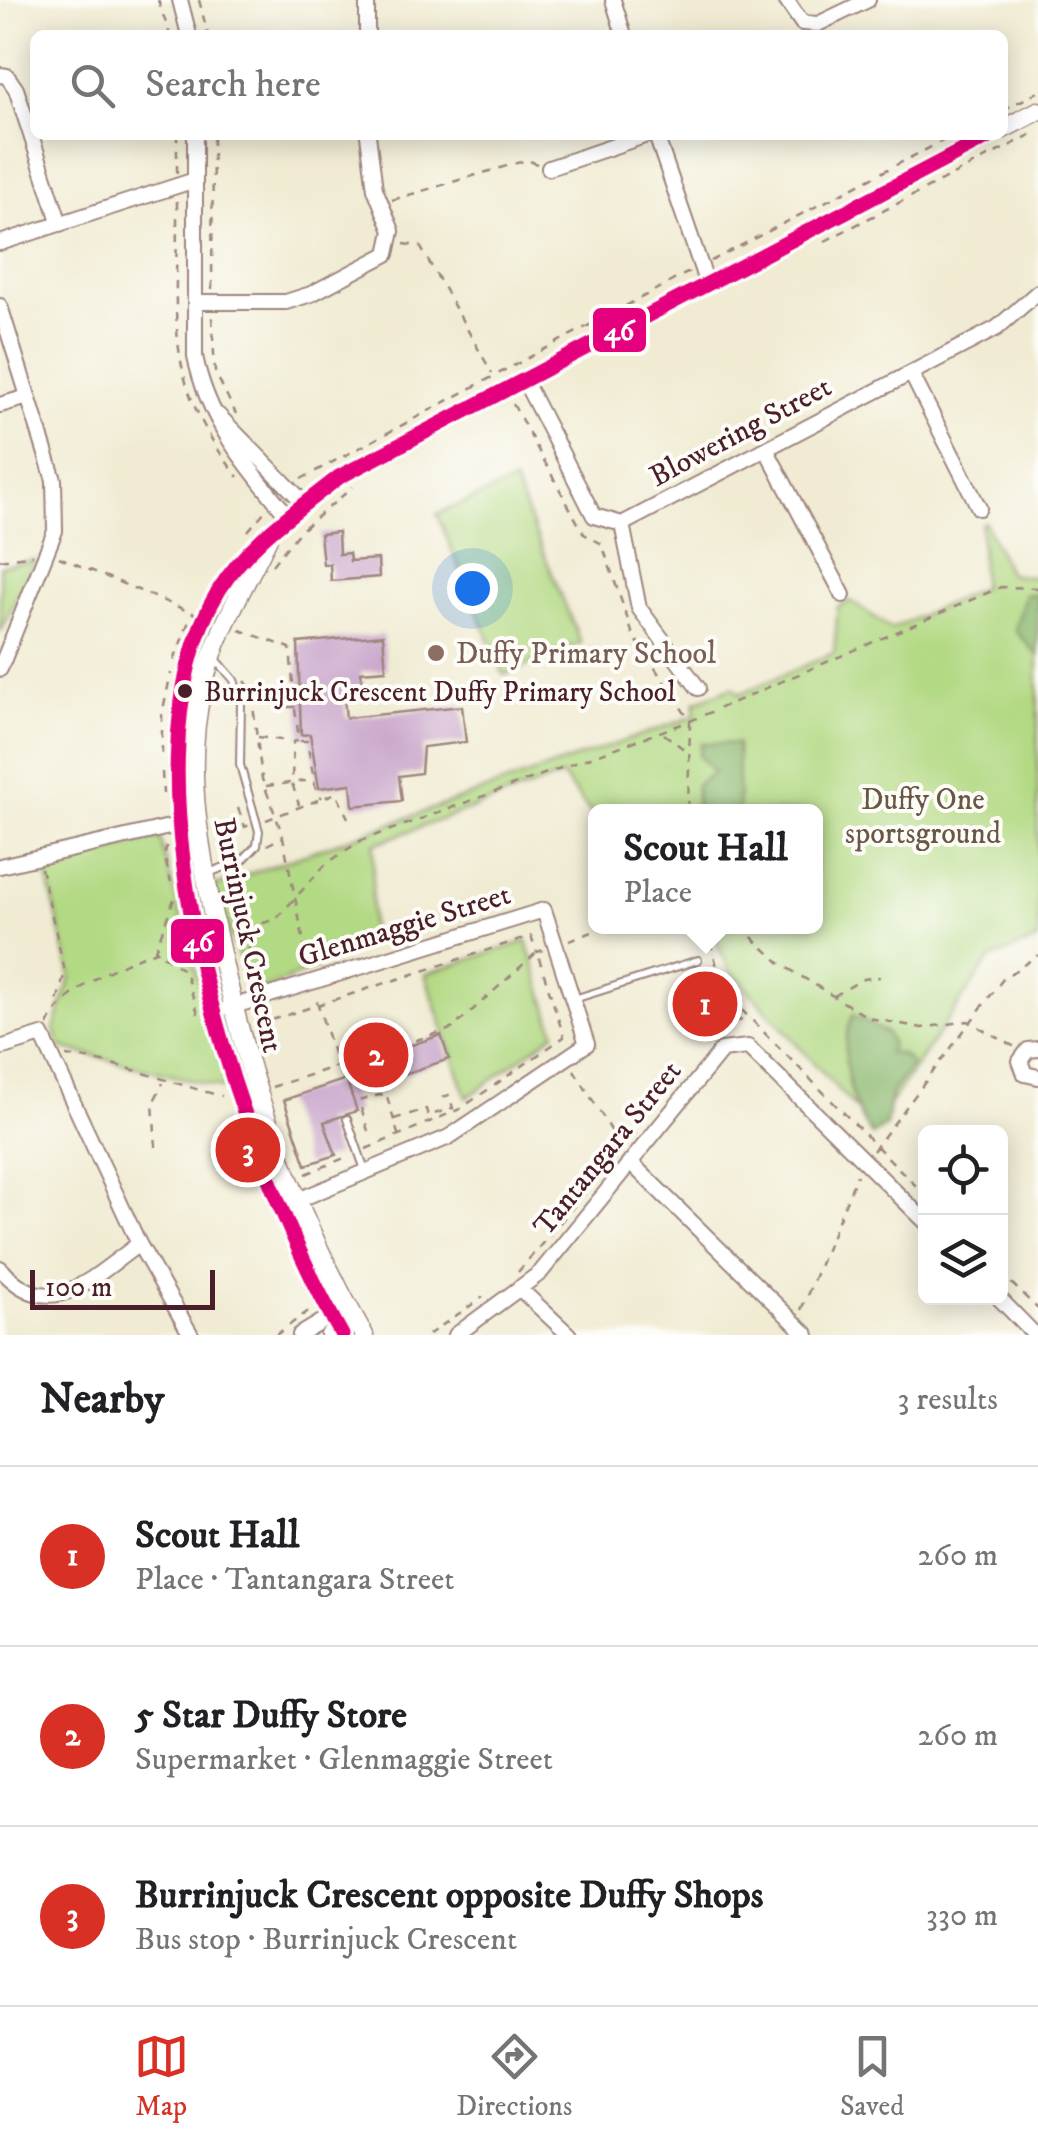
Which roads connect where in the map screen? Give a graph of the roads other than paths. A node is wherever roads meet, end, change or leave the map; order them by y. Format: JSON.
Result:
{"nodes":[{"id":1,"x":180,"y":0,"type":"edge"},
{"id":2,"x":367,"y":0,"type":"edge"},
{"id":3,"x":613,"y":0,"type":"edge"},
{"id":4,"x":786,"y":0,"type":"edge"},
{"id":5,"x":868,"y":0,"type":"edge"},
{"id":6,"x":188,"y":30,"type":"edge"},
{"id":7,"x":367,"y":30,"type":"edge"},
{"id":8,"x":622,"y":30,"type":"edge"},
{"id":9,"x":0,"y":75,"type":"edge"},
{"id":10,"x":1038,"y":111,"type":"edge"},
{"id":11,"x":1008,"y":126,"type":"edge"},
{"id":12,"x":30,"y":132,"type":"edge"},
{"id":13,"x":33,"y":140,"type":"edge"},
{"id":14,"x":195,"y":140,"type":"edge"},
{"id":15,"x":369,"y":140,"type":"edge"},
{"id":16,"x":633,"y":140,"type":"edge"},
{"id":17,"x":658,"y":140,"type":"edge"},
{"id":18,"x":982,"y":140,"type":"edge"},
{"id":19,"x":548,"y":168,"type":"road end"},
{"id":20,"x":195,"y":180,"type":"junction"},
{"id":21,"x":60,"y":224,"type":"junction"},
{"id":22,"x":0,"y":243,"type":"edge"},
{"id":23,"x":704,"y":275,"type":"junction"},
{"id":24,"x":1038,"y":292,"type":"edge"},
{"id":25,"x":195,"y":302,"type":"junction"},
{"id":26,"x":0,"y":306,"type":"edge"},
{"id":27,"x":911,"y":373,"type":"junction"},
{"id":28,"x":524,"y":380,"type":"junction"},
{"id":29,"x":28,"y":397,"type":"junction"},
{"id":30,"x":0,"y":405,"type":"edge"},
{"id":31,"x":210,"y":408,"type":"junction"},
{"id":32,"x":766,"y":449,"type":"junction"},
{"id":33,"x":304,"y":504,"type":"junction"},
{"id":34,"x":979,"y":508,"type":"dead end"},
{"id":35,"x":288,"y":516,"type":"junction"},
{"id":36,"x":622,"y":524,"type":"junction"},
{"id":37,"x":268,"y":538,"type":"junction"},
{"id":38,"x":843,"y":596,"type":"dead end"},
{"id":39,"x":211,"y":657,"type":"junction"},
{"id":40,"x":190,"y":659,"type":"junction"},
{"id":41,"x":0,"y":668,"type":"edge"},
{"id":42,"x":698,"y":688,"type":"dead end"},
{"id":43,"x":188,"y":823,"type":"junction"},
{"id":44,"x":186,"y":863,"type":"junction"},
{"id":45,"x":0,"y":866,"type":"edge"},
{"id":46,"x":211,"y":872,"type":"junction"},
{"id":47,"x":698,"y":960,"type":"dead end"},
{"id":48,"x":572,"y":999,"type":"junction"},
{"id":49,"x":230,"y":1007,"type":"junction"},
{"id":50,"x":0,"y":1048,"type":"edge"},
{"id":51,"x":1031,"y":1051,"type":"edge"},
{"id":52,"x":1038,"y":1076,"type":"edge"},
{"id":53,"x":347,"y":1119,"type":"dead end"},
{"id":54,"x":626,"y":1156,"type":"junction"},
{"id":55,"x":365,"y":1171,"type":"junction"},
{"id":56,"x":290,"y":1203,"type":"junction"},
{"id":57,"x":919,"y":1215,"type":"edge"},
{"id":58,"x":139,"y":1244,"type":"junction"},
{"id":59,"x":0,"y":1268,"type":"edge"},
{"id":60,"x":517,"y":1282,"type":"junction"},
{"id":61,"x":1006,"y":1305,"type":"edge"},
{"id":62,"x":344,"y":1325,"type":"edge"},
{"id":63,"x":191,"y":1335,"type":"edge"},
{"id":64,"x":300,"y":1335,"type":"edge"},
{"id":65,"x":456,"y":1335,"type":"edge"},
{"id":66,"x":569,"y":1335,"type":"edge"},
{"id":67,"x":807,"y":1335,"type":"edge"},
{"id":68,"x":1035,"y":1335,"type":"edge"}],
"edges":[{"from":1,"to":6,"type":"street"},
{"from":2,"to":7,"type":"street"},
{"from":3,"to":8,"type":"street"},
{"from":4,"to":5,"type":"street"},
{"from":9,"to":12,"type":"street"},
{"from":10,"to":11,"type":"street"},
{"from":13,"to":21,"type":"street"},
{"from":14,"to":20,"type":"street"},
{"from":15,"to":25,"type":"street"},
{"from":16,"to":19,"type":"street"},
{"from":17,"to":23,"type":"street"},
{"from":18,"to":23,"type":"street","name":"Burrinjuck Crescent"},
{"from":20,"to":21,"type":"street"},
{"from":20,"to":25,"type":"street"},
{"from":21,"to":22,"type":"street"},
{"from":23,"to":28,"type":"street","name":"Burrinjuck Crescent"},
{"from":24,"to":27,"type":"street","name":"Blowering Street"},
{"from":25,"to":31,"type":"street"},
{"from":26,"to":29,"type":"street"},
{"from":27,"to":32,"type":"street","name":"Blowering Street"},
{"from":27,"to":34,"type":"street"},
{"from":28,"to":33,"type":"street","name":"Burrinjuck Crescent"},
{"from":28,"to":36,"type":"street"},
{"from":29,"to":30,"type":"street"},
{"from":29,"to":41,"type":"street"},
{"from":31,"to":33,"type":"street"},
{"from":31,"to":35,"type":"street"},
{"from":32,"to":36,"type":"street","name":"Blowering Street"},
{"from":32,"to":38,"type":"street"},
{"from":33,"to":35,"type":"street","name":"Burrinjuck Crescent"},
{"from":35,"to":37,"type":"street","name":"Burrinjuck Crescent"},
{"from":36,"to":42,"type":"street"},
{"from":37,"to":39,"type":"street","name":"Burrinjuck Crescent"},
{"from":37,"to":40,"type":"street","name":"Burrinjuck Crescent"},
{"from":39,"to":40,"type":"lane"},
{"from":39,"to":43,"type":"street","name":"Burrinjuck Crescent"},
{"from":39,"to":46,"type":"lane"},
{"from":40,"to":43,"type":"street","name":"Burrinjuck Crescent"},
{"from":43,"to":44,"type":"street","name":"Burrinjuck Crescent"},
{"from":43,"to":45,"type":"street"},
{"from":43,"to":46,"type":"street","name":"Burrinjuck Crescent"},
{"from":44,"to":46,"type":"lane"},
{"from":44,"to":49,"type":"street","name":"Burrinjuck Crescent"},
{"from":46,"to":49,"type":"street","name":"Burrinjuck Crescent"},
{"from":47,"to":48,"type":"lane"},
{"from":48,"to":49,"type":"street","name":"Glenmaggie Street"},
{"from":48,"to":55,"type":"street","name":"Glenmaggie Street"},
{"from":49,"to":56,"type":"street","name":"Burrinjuck Crescent"},
{"from":50,"to":58,"type":"street"},
{"from":51,"to":52,"type":"street"},
{"from":53,"to":55,"type":"lane"},
{"from":54,"to":57,"type":"street","name":"Tantangara Street"},
{"from":54,"to":60,"type":"street","name":"Tantangara Street"},
{"from":54,"to":67,"type":"street"},
{"from":55,"to":56,"type":"street"},
{"from":56,"to":62,"type":"street","name":"Burrinjuck Crescent"},
{"from":58,"to":59,"type":"street"},
{"from":58,"to":63,"type":"street"},
{"from":60,"to":65,"type":"street","name":"Tantangara Street"},
{"from":60,"to":66,"type":"street"},
{"from":61,"to":68,"type":"street"},
{"from":62,"to":64,"type":"street"}]}
